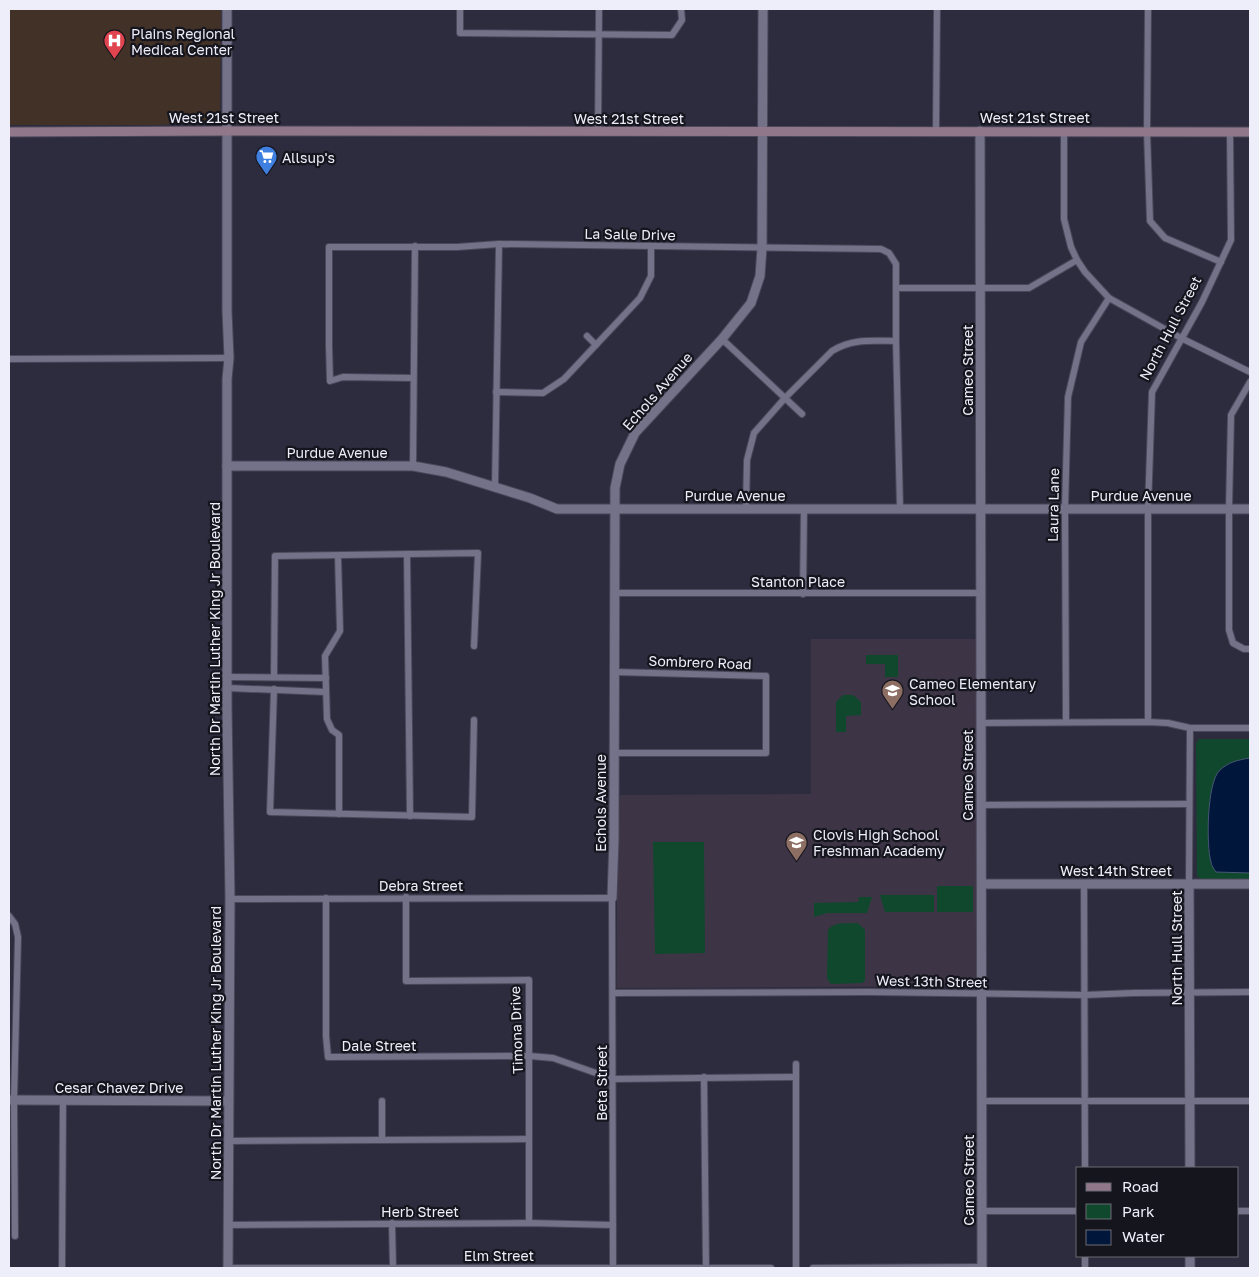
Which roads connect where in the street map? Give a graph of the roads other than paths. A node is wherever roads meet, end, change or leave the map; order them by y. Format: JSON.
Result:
{"nodes":[{"id":1,"x":227,"y":9,"type":"edge"},
{"id":2,"x":460,"y":9,"type":"edge"},
{"id":3,"x":600,"y":9,"type":"edge"},
{"id":4,"x":681,"y":9,"type":"edge"},
{"id":5,"x":763,"y":9,"type":"edge"},
{"id":6,"x":937,"y":9,"type":"edge"},
{"id":7,"x":1148,"y":9,"type":"edge"},
{"id":8,"x":599,"y":34,"type":"junction"},
{"id":9,"x":227,"y":130,"type":"junction"},
{"id":10,"x":763,"y":131,"type":"junction"},
{"id":11,"x":936,"y":131,"type":"junction"},
{"id":12,"x":980,"y":131,"type":"junction"},
{"id":13,"x":1064,"y":131,"type":"junction"},
{"id":14,"x":9,"y":132,"type":"edge"},
{"id":15,"x":598,"y":132,"type":"junction"},
{"id":16,"x":1147,"y":132,"type":"junction"},
{"id":17,"x":1230,"y":132,"type":"junction"},
{"id":18,"x":1250,"y":132,"type":"edge"},
{"id":19,"x":499,"y":244,"type":"junction"},
{"id":20,"x":415,"y":246,"type":"junction"},
{"id":21,"x":652,"y":247,"type":"junction"},
{"id":22,"x":762,"y":248,"type":"junction"},
{"id":23,"x":1077,"y":260,"type":"junction"},
{"id":24,"x":1221,"y":262,"type":"junction"},
{"id":25,"x":896,"y":288,"type":"junction"},
{"id":26,"x":981,"y":288,"type":"junction"},
{"id":27,"x":1109,"y":298,"type":"junction"},
{"id":28,"x":587,"y":336,"type":"dead end"},
{"id":29,"x":1181,"y":338,"type":"junction"},
{"id":30,"x":722,"y":339,"type":"junction"},
{"id":31,"x":896,"y":341,"type":"junction"},
{"id":32,"x":596,"y":345,"type":"junction"},
{"id":33,"x":229,"y":358,"type":"junction"},
{"id":34,"x":9,"y":359,"type":"edge"},
{"id":35,"x":1250,"y":372,"type":"edge"},
{"id":36,"x":413,"y":378,"type":"junction"},
{"id":37,"x":1250,"y":382,"type":"edge"},
{"id":38,"x":496,"y":392,"type":"junction"},
{"id":39,"x":785,"y":398,"type":"junction"},
{"id":40,"x":802,"y":414,"type":"dead end"},
{"id":41,"x":227,"y":466,"type":"junction"},
{"id":42,"x":413,"y":466,"type":"junction"},
{"id":43,"x":494,"y":487,"type":"junction"},
{"id":44,"x":746,"y":508,"type":"junction"},
{"id":45,"x":804,"y":508,"type":"junction"},
{"id":46,"x":900,"y":508,"type":"junction"},
{"id":47,"x":1065,"y":508,"type":"junction"},
{"id":48,"x":981,"y":509,"type":"junction"},
{"id":49,"x":1229,"y":509,"type":"junction"},
{"id":50,"x":1250,"y":509,"type":"edge"},
{"id":51,"x":614,"y":510,"type":"junction"},
{"id":52,"x":1148,"y":510,"type":"junction"},
{"id":53,"x":407,"y":554,"type":"junction"},
{"id":54,"x":338,"y":556,"type":"junction"},
{"id":55,"x":615,"y":593,"type":"junction"},
{"id":56,"x":981,"y":593,"type":"junction"},
{"id":57,"x":803,"y":594,"type":"junction"},
{"id":58,"x":474,"y":646,"type":"dead end"},
{"id":59,"x":1250,"y":649,"type":"edge"},
{"id":60,"x":614,"y":672,"type":"junction"},
{"id":61,"x":228,"y":677,"type":"junction"},
{"id":62,"x":274,"y":677,"type":"junction"},
{"id":63,"x":326,"y":678,"type":"junction"},
{"id":64,"x":228,"y":688,"type":"junction"},
{"id":65,"x":274,"y":689,"type":"junction"},
{"id":66,"x":326,"y":692,"type":"junction"},
{"id":67,"x":474,"y":720,"type":"dead end"},
{"id":68,"x":1066,"y":722,"type":"junction"},
{"id":69,"x":1148,"y":722,"type":"junction"},
{"id":70,"x":981,"y":723,"type":"junction"},
{"id":71,"x":1190,"y":728,"type":"junction"},
{"id":72,"x":1250,"y":728,"type":"edge"},
{"id":73,"x":614,"y":753,"type":"junction"},
{"id":74,"x":1189,"y":804,"type":"junction"},
{"id":75,"x":982,"y":805,"type":"junction"},
{"id":76,"x":339,"y":814,"type":"junction"},
{"id":77,"x":410,"y":816,"type":"junction"},
{"id":78,"x":982,"y":884,"type":"junction"},
{"id":79,"x":1084,"y":884,"type":"junction"},
{"id":80,"x":1189,"y":884,"type":"junction"},
{"id":81,"x":1250,"y":884,"type":"edge"},
{"id":82,"x":406,"y":897,"type":"junction"},
{"id":83,"x":326,"y":898,"type":"junction"},
{"id":84,"x":612,"y":898,"type":"junction"},
{"id":85,"x":230,"y":899,"type":"junction"},
{"id":86,"x":9,"y":916,"type":"edge"},
{"id":87,"x":1189,"y":992,"type":"junction"},
{"id":88,"x":1250,"y":992,"type":"edge"},
{"id":89,"x":613,"y":993,"type":"junction"},
{"id":90,"x":982,"y":993,"type":"junction"},
{"id":91,"x":1084,"y":995,"type":"junction"},
{"id":92,"x":530,"y":1056,"type":"junction"},
{"id":93,"x":796,"y":1064,"type":"dead end"},
{"id":94,"x":796,"y":1077,"type":"junction"},
{"id":95,"x":704,"y":1078,"type":"junction"},
{"id":96,"x":613,"y":1079,"type":"junction"},
{"id":97,"x":11,"y":1100,"type":"edge"},
{"id":98,"x":63,"y":1101,"type":"junction"},
{"id":99,"x":228,"y":1101,"type":"junction"},
{"id":100,"x":382,"y":1101,"type":"dead end"},
{"id":101,"x":982,"y":1101,"type":"junction"},
{"id":102,"x":1084,"y":1101,"type":"junction"},
{"id":103,"x":1190,"y":1101,"type":"junction"},
{"id":104,"x":1250,"y":1101,"type":"edge"},
{"id":105,"x":382,"y":1139,"type":"junction"},
{"id":106,"x":529,"y":1139,"type":"junction"},
{"id":107,"x":228,"y":1141,"type":"junction"},
{"id":108,"x":1085,"y":1167,"type":"edge"},
{"id":109,"x":1190,"y":1167,"type":"edge"},
{"id":110,"x":982,"y":1211,"type":"junction"},
{"id":111,"x":1076,"y":1211,"type":"edge"},
{"id":112,"x":529,"y":1223,"type":"junction"},
{"id":113,"x":392,"y":1224,"type":"junction"},
{"id":114,"x":228,"y":1225,"type":"junction"},
{"id":115,"x":613,"y":1225,"type":"junction"},
{"id":116,"x":15,"y":1236,"type":"dead end"},
{"id":117,"x":62,"y":1268,"type":"edge"},
{"id":118,"x":228,"y":1268,"type":"edge"},
{"id":119,"x":393,"y":1268,"type":"edge"},
{"id":120,"x":423,"y":1268,"type":"edge"},
{"id":121,"x":518,"y":1268,"type":"edge"},
{"id":122,"x":613,"y":1268,"type":"edge"},
{"id":123,"x":706,"y":1268,"type":"edge"},
{"id":124,"x":771,"y":1268,"type":"edge"},
{"id":125,"x":796,"y":1268,"type":"edge"},
{"id":126,"x":813,"y":1268,"type":"edge"},
{"id":127,"x":886,"y":1268,"type":"edge"},
{"id":128,"x":982,"y":1268,"type":"edge"}],
"edges":[{"from":1,"to":9,"type":"street","name":"North Dr Martin Luther King Jr Boulevard"},
{"from":2,"to":8,"type":"street"},
{"from":3,"to":8,"type":"street"},
{"from":4,"to":8,"type":"street"},
{"from":5,"to":10,"type":"street","name":"Echols Avenue"},
{"from":6,"to":11,"type":"street"},
{"from":7,"to":16,"type":"street"},
{"from":8,"to":15,"type":"street"},
{"from":9,"to":14,"type":"main road","name":"West 21st Street"},
{"from":9,"to":15,"type":"main road","name":"West 21st Street"},
{"from":9,"to":33,"type":"street","name":"North Dr Martin Luther King Jr Boulevard"},
{"from":10,"to":11,"type":"main road","name":"West 21st Street"},
{"from":10,"to":15,"type":"main road","name":"West 21st Street"},
{"from":10,"to":22,"type":"street","name":"Echols Avenue"},
{"from":11,"to":12,"type":"main road","name":"West 21st Street"},
{"from":12,"to":13,"type":"main road","name":"West 21st Street"},
{"from":12,"to":26,"type":"street","name":"Cameo Street"},
{"from":13,"to":16,"type":"main road","name":"West 21st Street"},
{"from":13,"to":23,"type":"street"},
{"from":16,"to":17,"type":"main road","name":"West 21st Street"},
{"from":16,"to":24,"type":"street"},
{"from":17,"to":18,"type":"main road","name":"West 21st Street"},
{"from":17,"to":24,"type":"street","name":"North Hull Street"},
{"from":19,"to":20,"type":"street","name":"La Salle Drive"},
{"from":19,"to":21,"type":"street","name":"La Salle Drive"},
{"from":19,"to":38,"type":"street"},
{"from":20,"to":36,"type":"street"},
{"from":20,"to":36,"type":"street","name":"La Salle Drive"},
{"from":21,"to":22,"type":"street","name":"La Salle Drive"},
{"from":21,"to":32,"type":"street"},
{"from":22,"to":25,"type":"street","name":"La Salle Drive"},
{"from":22,"to":30,"type":"street","name":"Echols Avenue"},
{"from":23,"to":26,"type":"street"},
{"from":23,"to":27,"type":"street"},
{"from":24,"to":29,"type":"street","name":"North Hull Street"},
{"from":25,"to":26,"type":"street"},
{"from":25,"to":31,"type":"street","name":"La Salle Drive"},
{"from":26,"to":48,"type":"street","name":"Cameo Street"},
{"from":27,"to":29,"type":"street"},
{"from":27,"to":47,"type":"street","name":"Laura Lane"},
{"from":28,"to":32,"type":"street"},
{"from":29,"to":35,"type":"street"},
{"from":29,"to":52,"type":"street","name":"North Hull Street"},
{"from":30,"to":39,"type":"street"},
{"from":30,"to":51,"type":"street","name":"Echols Avenue"},
{"from":31,"to":39,"type":"street"},
{"from":31,"to":46,"type":"street","name":"La Salle Drive"},
{"from":32,"to":38,"type":"street"},
{"from":33,"to":34,"type":"street"},
{"from":33,"to":41,"type":"street","name":"North Dr Martin Luther King Jr Boulevard"},
{"from":36,"to":42,"type":"street"},
{"from":37,"to":49,"type":"street"},
{"from":38,"to":43,"type":"street"},
{"from":39,"to":40,"type":"street"},
{"from":39,"to":44,"type":"street"},
{"from":41,"to":42,"type":"street","name":"Purdue Avenue"},
{"from":41,"to":61,"type":"street","name":"North Dr Martin Luther King Jr Boulevard"},
{"from":42,"to":43,"type":"street","name":"Purdue Avenue"},
{"from":43,"to":51,"type":"street","name":"Purdue Avenue"},
{"from":44,"to":45,"type":"street","name":"Purdue Avenue"},
{"from":44,"to":51,"type":"street","name":"Purdue Avenue"},
{"from":45,"to":46,"type":"street","name":"Purdue Avenue"},
{"from":45,"to":57,"type":"street"},
{"from":46,"to":48,"type":"street","name":"Purdue Avenue"},
{"from":47,"to":48,"type":"street","name":"Purdue Avenue"},
{"from":47,"to":52,"type":"street","name":"Purdue Avenue"},
{"from":47,"to":68,"type":"street","name":"Laura Lane"},
{"from":48,"to":56,"type":"street","name":"Cameo Street"},
{"from":49,"to":50,"type":"street","name":"Purdue Avenue"},
{"from":49,"to":52,"type":"street","name":"Purdue Avenue"},
{"from":49,"to":59,"type":"street"},
{"from":51,"to":55,"type":"street","name":"Echols Avenue"},
{"from":52,"to":69,"type":"street","name":"North Hull Street"},
{"from":53,"to":54,"type":"street"},
{"from":53,"to":58,"type":"street"},
{"from":53,"to":77,"type":"street"},
{"from":54,"to":62,"type":"street"},
{"from":54,"to":63,"type":"street"},
{"from":55,"to":57,"type":"street","name":"Stanton Place"},
{"from":55,"to":60,"type":"street","name":"Echols Avenue"},
{"from":56,"to":57,"type":"street","name":"Stanton Place"},
{"from":56,"to":70,"type":"street","name":"Cameo Street"},
{"from":60,"to":73,"type":"street","name":"Echols Avenue"},
{"from":60,"to":73,"type":"street","name":"Sombrero Road"},
{"from":61,"to":62,"type":"street"},
{"from":61,"to":64,"type":"street","name":"North Dr Martin Luther King Jr Boulevard"},
{"from":62,"to":63,"type":"street"},
{"from":63,"to":66,"type":"street"},
{"from":64,"to":65,"type":"street"},
{"from":64,"to":85,"type":"street","name":"North Dr Martin Luther King Jr Boulevard"},
{"from":65,"to":66,"type":"street"},
{"from":65,"to":76,"type":"street"},
{"from":66,"to":76,"type":"street"},
{"from":67,"to":77,"type":"street"},
{"from":68,"to":69,"type":"street"},
{"from":68,"to":70,"type":"street"},
{"from":69,"to":71,"type":"street"},
{"from":70,"to":75,"type":"street","name":"Cameo Street"},
{"from":71,"to":72,"type":"street"},
{"from":71,"to":74,"type":"street","name":"North Hull Street"},
{"from":73,"to":84,"type":"street","name":"Echols Avenue"},
{"from":74,"to":75,"type":"street"},
{"from":74,"to":80,"type":"street","name":"North Hull Street"},
{"from":75,"to":78,"type":"street","name":"Cameo Street"},
{"from":76,"to":77,"type":"street"},
{"from":78,"to":79,"type":"street","name":"West 14th Street"},
{"from":78,"to":90,"type":"street","name":"Cameo Street"},
{"from":79,"to":80,"type":"street","name":"West 14th Street"},
{"from":79,"to":91,"type":"street"},
{"from":80,"to":81,"type":"street","name":"West 14th Street"},
{"from":80,"to":87,"type":"street","name":"North Hull Street"},
{"from":82,"to":83,"type":"street","name":"Debra Street"},
{"from":82,"to":84,"type":"street","name":"Debra Street"},
{"from":82,"to":92,"type":"street","name":"Timona Drive"},
{"from":83,"to":85,"type":"street","name":"Debra Street"},
{"from":83,"to":92,"type":"street","name":"Dale Street"},
{"from":84,"to":89,"type":"street","name":"Beta Street"},
{"from":85,"to":99,"type":"street","name":"North Dr Martin Luther King Jr Boulevard"},
{"from":86,"to":97,"type":"street"},
{"from":87,"to":88,"type":"street","name":"West 13th Street"},
{"from":87,"to":91,"type":"street","name":"West 13th Street"},
{"from":87,"to":103,"type":"street","name":"North Hull Street"},
{"from":89,"to":90,"type":"street","name":"West 13th Street"},
{"from":89,"to":96,"type":"street","name":"Beta Street"},
{"from":90,"to":91,"type":"street","name":"West 13th Street"},
{"from":90,"to":101,"type":"street","name":"Cameo Street"},
{"from":91,"to":102,"type":"street"},
{"from":92,"to":96,"type":"street"},
{"from":92,"to":106,"type":"street","name":"Timona Drive"},
{"from":93,"to":94,"type":"street"},
{"from":94,"to":95,"type":"street"},
{"from":94,"to":125,"type":"street"},
{"from":95,"to":96,"type":"street"},
{"from":95,"to":123,"type":"street"},
{"from":96,"to":115,"type":"street","name":"Beta Street"},
{"from":97,"to":98,"type":"street","name":"Cesar Chavez Drive"},
{"from":97,"to":116,"type":"street"},
{"from":98,"to":99,"type":"street","name":"Cesar Chavez Drive"},
{"from":98,"to":117,"type":"street"},
{"from":99,"to":107,"type":"street","name":"North Dr Martin Luther King Jr Boulevard"},
{"from":100,"to":105,"type":"street"},
{"from":101,"to":102,"type":"street"},
{"from":101,"to":110,"type":"street","name":"Cameo Street"},
{"from":102,"to":103,"type":"street"},
{"from":102,"to":108,"type":"street"},
{"from":103,"to":104,"type":"street"},
{"from":103,"to":109,"type":"street","name":"North Hull Street"},
{"from":105,"to":106,"type":"street"},
{"from":105,"to":107,"type":"street"},
{"from":106,"to":112,"type":"street","name":"Timona Drive"},
{"from":107,"to":114,"type":"street","name":"North Dr Martin Luther King Jr Boulevard"},
{"from":110,"to":111,"type":"street"},
{"from":110,"to":128,"type":"street","name":"Cameo Street"},
{"from":112,"to":113,"type":"street","name":"Herb Street"},
{"from":112,"to":115,"type":"street","name":"Herb Street"},
{"from":113,"to":114,"type":"street","name":"Herb Street"},
{"from":113,"to":119,"type":"street"},
{"from":114,"to":118,"type":"street","name":"North Dr Martin Luther King Jr Boulevard"},
{"from":115,"to":122,"type":"street","name":"Beta Street"},
{"from":118,"to":119,"type":"street","name":"Elm Street"},
{"from":119,"to":120,"type":"street","name":"Elm Street"},
{"from":120,"to":121,"type":"street","name":"Elm Street"},
{"from":121,"to":122,"type":"street","name":"Elm Street"},
{"from":122,"to":123,"type":"street","name":"Elm Street"},
{"from":123,"to":124,"type":"street","name":"Elm Street"},
{"from":126,"to":127,"type":"street"},
{"from":127,"to":128,"type":"street"}]}
